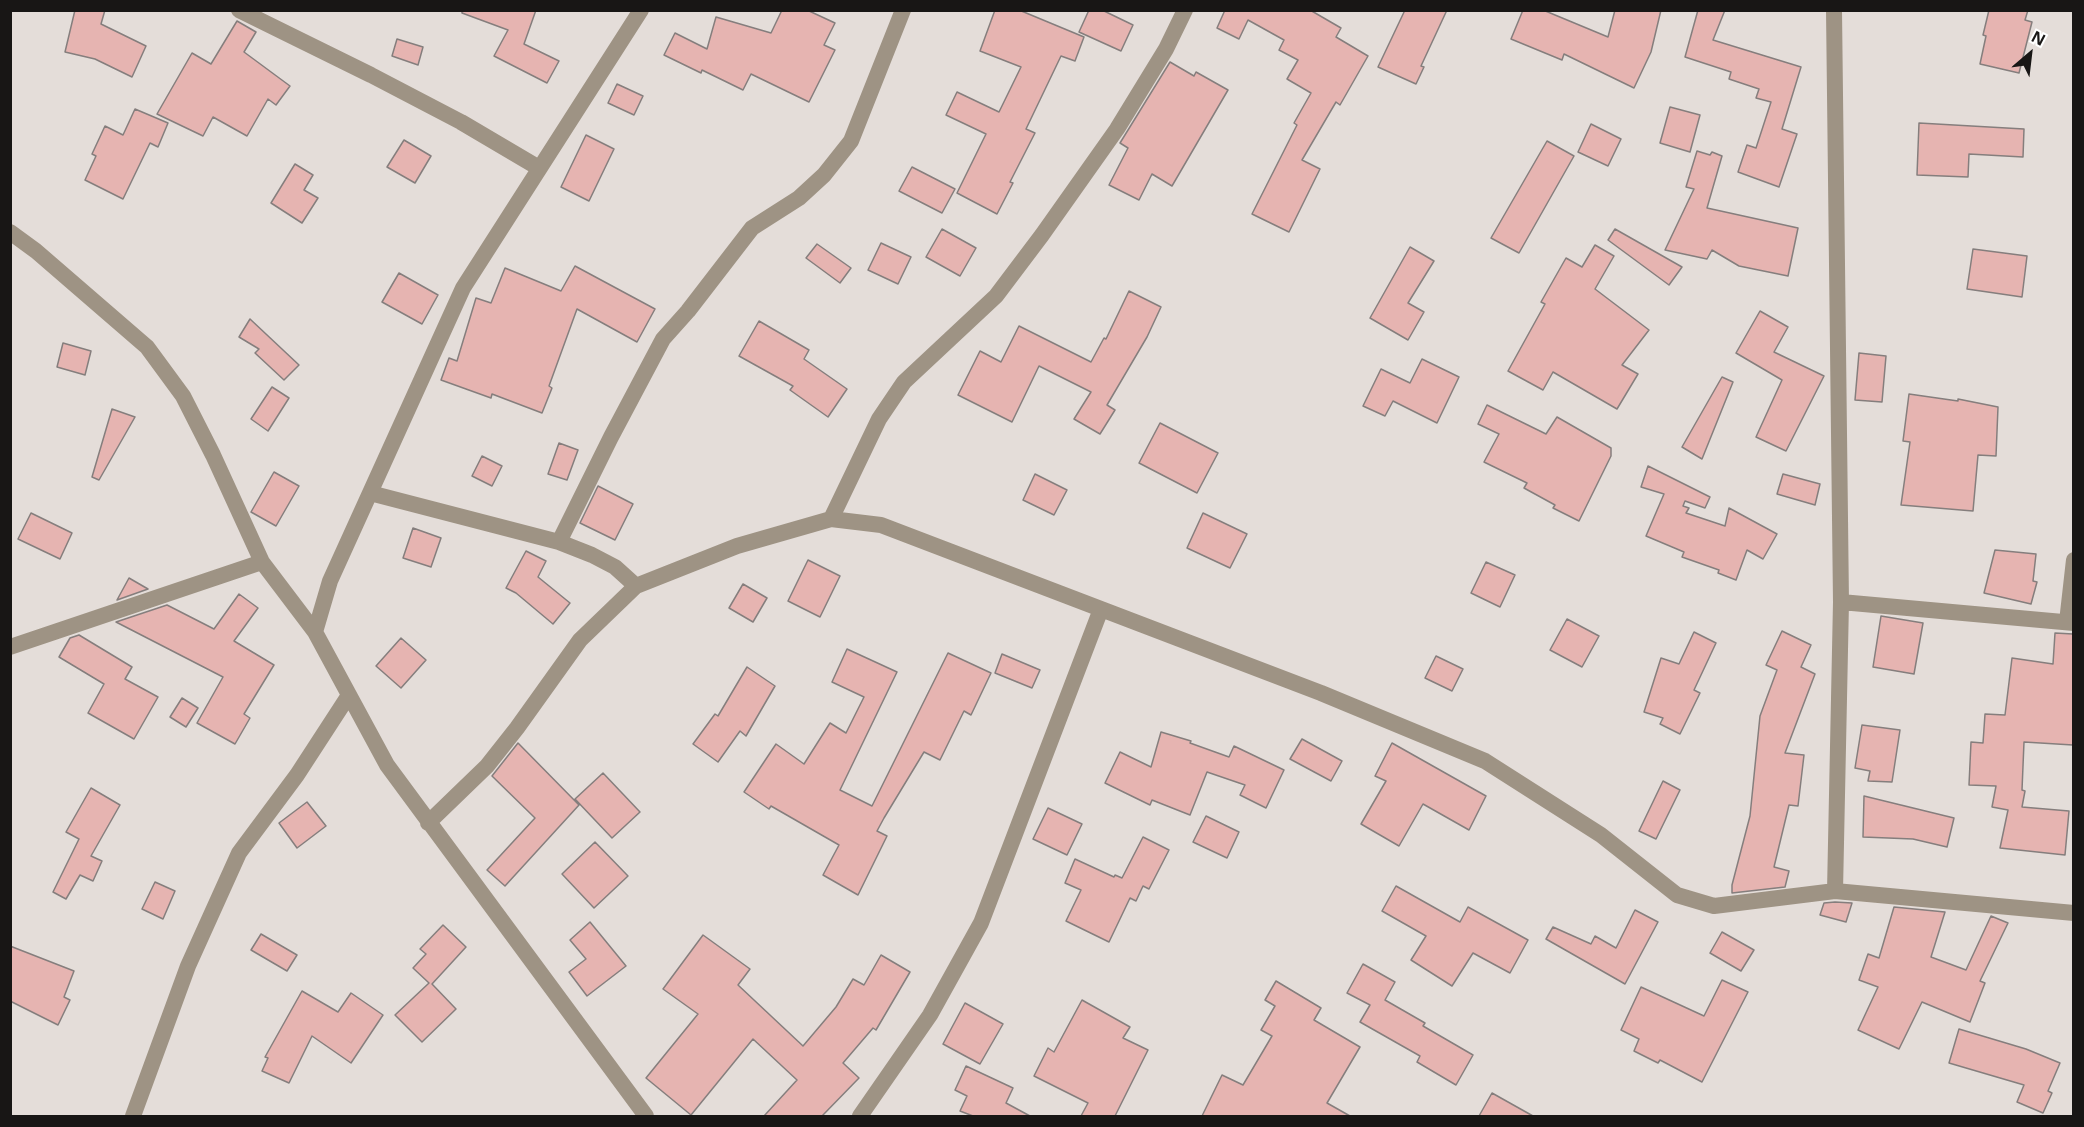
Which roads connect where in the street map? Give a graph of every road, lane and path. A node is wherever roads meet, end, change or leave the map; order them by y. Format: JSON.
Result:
{"nodes":[{"id":1,"x":239,"y":10,"type":"edge"},
{"id":2,"x":641,"y":10,"type":"edge"},
{"id":3,"x":903,"y":10,"type":"edge"},
{"id":4,"x":1185,"y":10,"type":"edge"},
{"id":5,"x":1834,"y":10,"type":"edge"},
{"id":6,"x":539,"y":168,"type":"junction"},
{"id":7,"x":10,"y":232,"type":"edge"},
{"id":8,"x":370,"y":493,"type":"junction"},
{"id":9,"x":831,"y":519,"type":"junction"},
{"id":10,"x":559,"y":542,"type":"junction"},
{"id":11,"x":2073,"y":560,"type":"edge"},
{"id":12,"x":262,"y":562,"type":"junction"},
{"id":13,"x":636,"y":586,"type":"junction"},
{"id":14,"x":1840,"y":602,"type":"junction"},
{"id":15,"x":1101,"y":609,"type":"junction"},
{"id":16,"x":2070,"y":622,"type":"edge"},
{"id":17,"x":315,"y":632,"type":"junction"},
{"id":18,"x":10,"y":647,"type":"edge"},
{"id":19,"x":349,"y":695,"type":"junction"},
{"id":20,"x":428,"y":823,"type":"junction"},
{"id":21,"x":1835,"y":891,"type":"junction"},
{"id":22,"x":2073,"y":913,"type":"edge"},
{"id":23,"x":133,"y":1116,"type":"edge"},
{"id":24,"x":646,"y":1116,"type":"edge"},
{"id":25,"x":860,"y":1116,"type":"edge"}],
"edges":[{"from":1,"to":6,"type":"street"},
{"from":2,"to":6,"type":"street"},
{"from":3,"to":10,"type":"street"},
{"from":4,"to":9,"type":"street"},
{"from":5,"to":14,"type":"street"},
{"from":6,"to":8,"type":"street"},
{"from":7,"to":12,"type":"street"},
{"from":8,"to":10,"type":"street"},
{"from":8,"to":17,"type":"street"},
{"from":9,"to":13,"type":"street"},
{"from":9,"to":15,"type":"street"},
{"from":10,"to":13,"type":"street"},
{"from":11,"to":16,"type":"street"},
{"from":12,"to":17,"type":"street"},
{"from":12,"to":18,"type":"street"},
{"from":13,"to":20,"type":"street"},
{"from":14,"to":16,"type":"street"},
{"from":14,"to":21,"type":"street"},
{"from":15,"to":21,"type":"street"},
{"from":15,"to":25,"type":"street"},
{"from":17,"to":19,"type":"street"},
{"from":19,"to":20,"type":"street"},
{"from":19,"to":23,"type":"street"},
{"from":20,"to":24,"type":"street"},
{"from":21,"to":22,"type":"street"}]}
